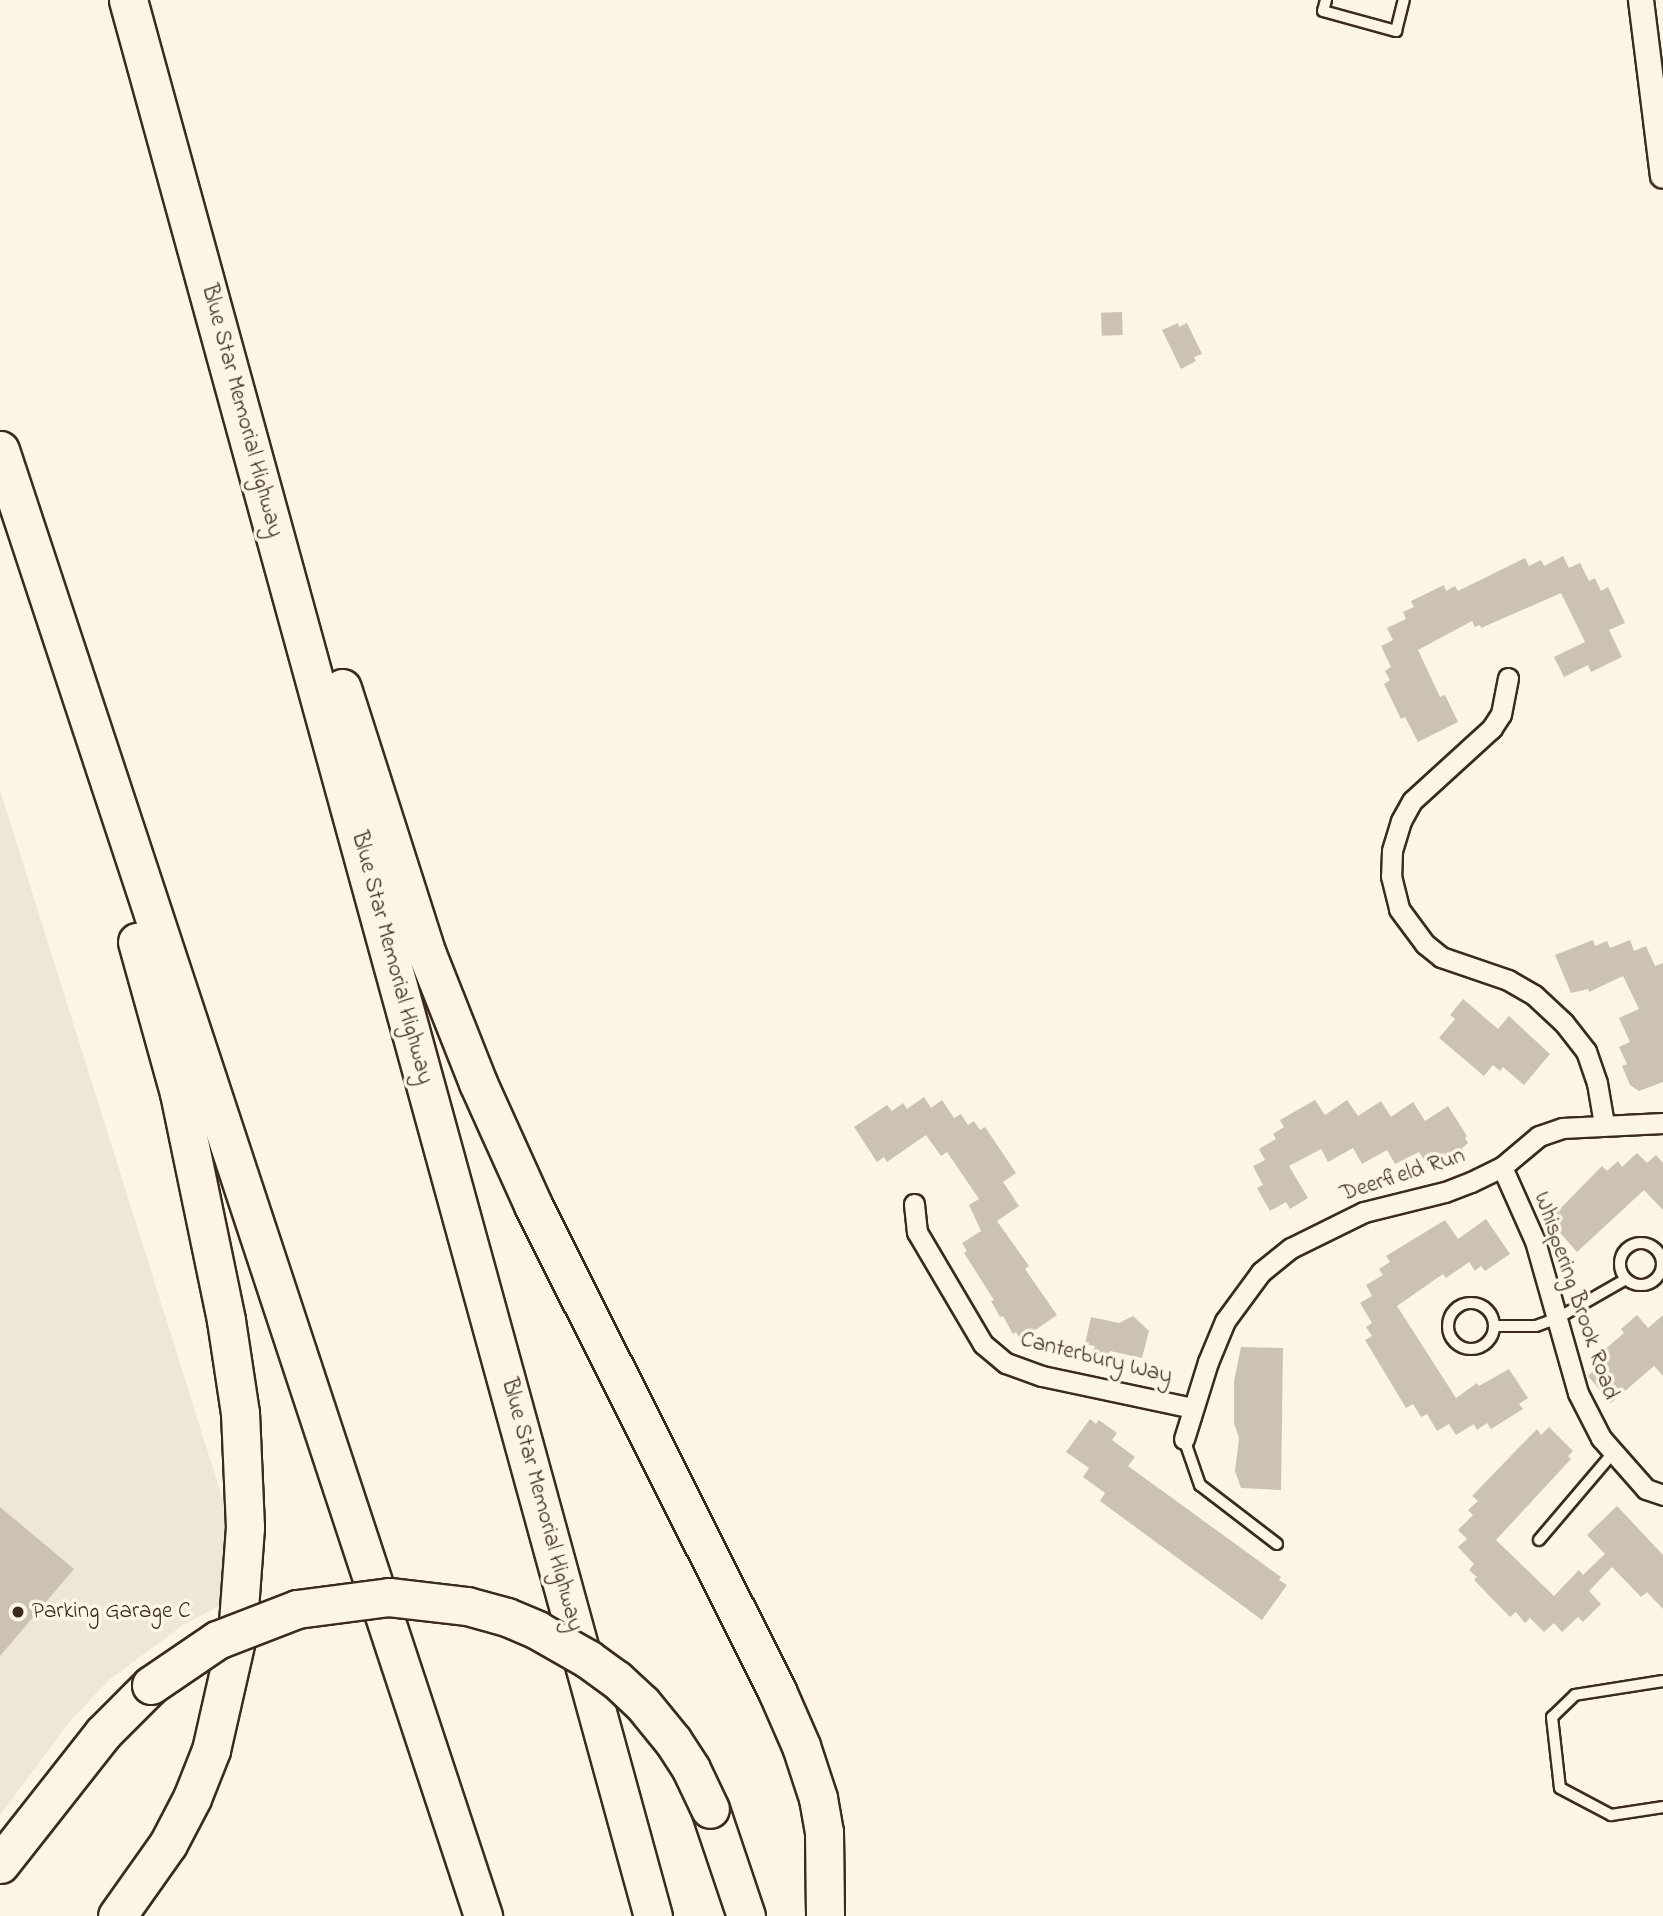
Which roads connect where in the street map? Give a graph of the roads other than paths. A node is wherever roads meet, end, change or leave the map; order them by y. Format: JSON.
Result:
{"nodes":[{"id":1,"x":128,"y":0,"type":"edge"},
{"id":2,"x":1326,"y":0,"type":"edge"},
{"id":3,"x":1404,"y":0,"type":"edge"},
{"id":4,"x":1641,"y":0,"type":"edge"},
{"id":5,"x":1663,"y":176,"type":"edge"},
{"id":6,"x":194,"y":240,"type":"junction"},
{"id":7,"x":0,"y":451,"type":"edge"},
{"id":8,"x":1508,"y":678,"type":"dead end"},
{"id":9,"x":1663,"y":1123,"type":"edge"},
{"id":10,"x":1604,"y":1124,"type":"junction"},
{"id":11,"x":1502,"y":1167,"type":"junction"},
{"id":12,"x":914,"y":1204,"type":"dead end"},
{"id":13,"x":1626,"y":1279,"type":"junction"},
{"id":14,"x":1558,"y":1318,"type":"junction"},
{"id":15,"x":1494,"y":1326,"type":"junction"},
{"id":16,"x":1193,"y":1408,"type":"junction"},
{"id":17,"x":1184,"y":1439,"type":"joint"},
{"id":18,"x":1614,"y":1452,"type":"junction"},
{"id":19,"x":1663,"y":1495,"type":"edge"},
{"id":20,"x":1539,"y":1540,"type":"dead end"},
{"id":21,"x":1277,"y":1544,"type":"dead end"},
{"id":22,"x":1663,"y":1682,"type":"edge"},
{"id":23,"x":1663,"y":1807,"type":"edge"},
{"id":24,"x":0,"y":1864,"type":"edge"},
{"id":25,"x":117,"y":1916,"type":"edge"},
{"id":26,"x":483,"y":1916,"type":"edge"},
{"id":27,"x":653,"y":1916,"type":"edge"},
{"id":28,"x":746,"y":1916,"type":"edge"},
{"id":29,"x":825,"y":1916,"type":"edge"}],
"edges":[{"from":1,"to":6,"type":"highway","name":"Blue Star Memorial Highway"},
{"from":2,"to":3,"type":"lane"},
{"from":4,"to":5,"type":"street"},
{"from":6,"to":27,"type":"highway","name":"Blue Star Memorial Highway"},
{"from":6,"to":29,"type":"highway"},
{"from":7,"to":25,"type":"highway"},
{"from":7,"to":26,"type":"highway"},
{"from":8,"to":10,"type":"street"},
{"from":9,"to":10,"type":"street","name":"Deerfield Run"},
{"from":10,"to":11,"type":"street","name":"Deerfield Run"},
{"from":11,"to":14,"type":"street","name":"Whispering Brook Road"},
{"from":11,"to":16,"type":"street","name":"Deerfield Run"},
{"from":12,"to":16,"type":"street","name":"Canterbury Way"},
{"from":13,"to":13,"type":"lane"},
{"from":13,"to":14,"type":"lane"},
{"from":14,"to":15,"type":"lane"},
{"from":14,"to":18,"type":"street","name":"Whispering Brook Road"},
{"from":15,"to":15,"type":"lane"},
{"from":16,"to":17,"type":"street","name":"Deerfield Run"},
{"from":17,"to":21,"type":"lane"},
{"from":18,"to":19,"type":"street","name":"Whispering Brook Road"},
{"from":18,"to":20,"type":"lane"},
{"from":22,"to":23,"type":"lane"},
{"from":24,"to":28,"type":"highway","bridge":true}]}
